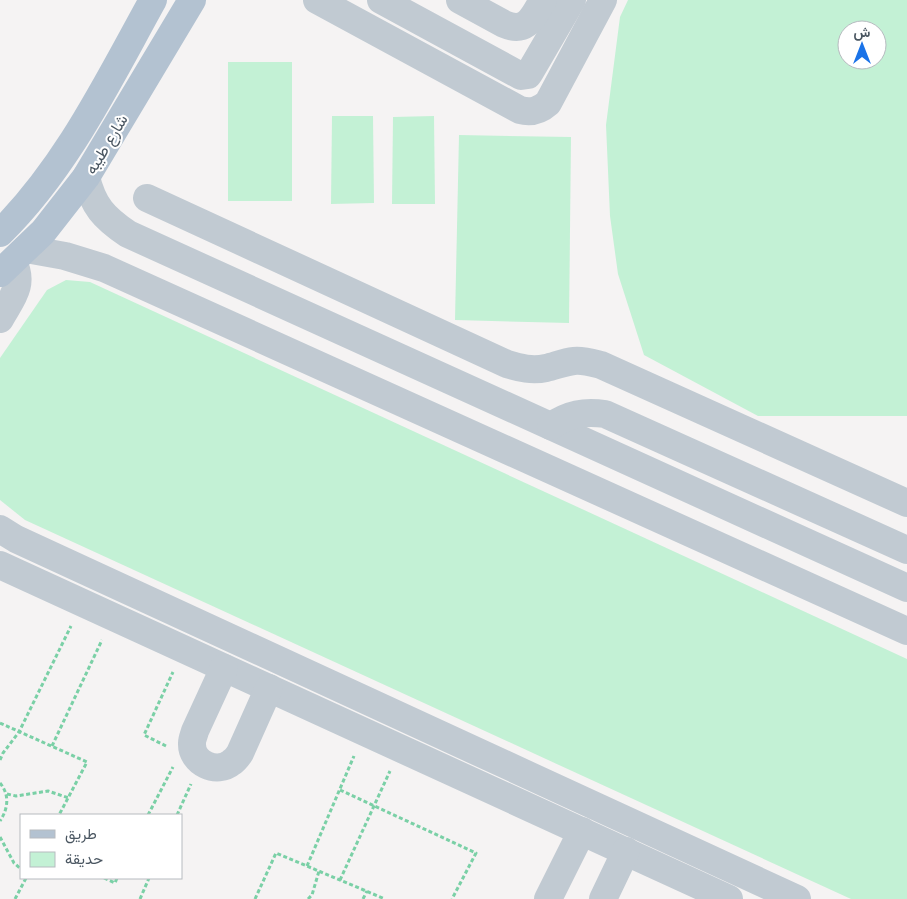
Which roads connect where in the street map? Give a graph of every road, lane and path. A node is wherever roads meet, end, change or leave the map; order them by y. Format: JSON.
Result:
{"nodes":[{"id":1,"x":153,"y":0,"type":"edge"},
{"id":2,"x":192,"y":0,"type":"edge"},
{"id":3,"x":317,"y":0,"type":"edge"},
{"id":4,"x":381,"y":0,"type":"edge"},
{"id":5,"x":460,"y":0,"type":"edge"},
{"id":6,"x":543,"y":0,"type":"edge"},
{"id":7,"x":572,"y":0,"type":"edge"},
{"id":8,"x":603,"y":0,"type":"edge"},
{"id":9,"x":86,"y":177,"type":"junction"},
{"id":10,"x":147,"y":198,"type":"dead end"},
{"id":11,"x":0,"y":233,"type":"edge"},
{"id":12,"x":13,"y":262,"type":"edge"},
{"id":13,"x":0,"y":319,"type":"edge"},
{"id":14,"x":551,"y":426,"type":"junction"},
{"id":15,"x":907,"y":504,"type":"edge"},
{"id":16,"x":0,"y":529,"type":"edge"},
{"id":17,"x":907,"y":550,"type":"edge"},
{"id":18,"x":0,"y":565,"type":"edge"},
{"id":19,"x":907,"y":588,"type":"edge"},
{"id":20,"x":80,"y":626,"type":"dead end"},
{"id":21,"x":907,"y":631,"type":"edge"},
{"id":22,"x":103,"y":637,"type":"dead end"},
{"id":23,"x":175,"y":668,"type":"dead end"},
{"id":24,"x":224,"y":668,"type":"junction"},
{"id":25,"x":269,"y":688,"type":"junction"},
{"id":26,"x":0,"y":723,"type":"edge"},
{"id":27,"x":19,"y":732,"type":"junction"},
{"id":28,"x":365,"y":732,"type":"junction"},
{"id":29,"x":52,"y":746,"type":"junction"},
{"id":30,"x":171,"y":748,"type":"dead end"},
{"id":31,"x":400,"y":748,"type":"junction"},
{"id":32,"x":0,"y":760,"type":"edge"},
{"id":33,"x":188,"y":761,"type":"junction"},
{"id":34,"x":0,"y":783,"type":"edge"},
{"id":35,"x":340,"y":790,"type":"junction"},
{"id":36,"x":6,"y":794,"type":"junction"},
{"id":37,"x":68,"y":798,"type":"junction"},
{"id":38,"x":374,"y":806,"type":"junction"},
{"id":39,"x":60,"y":814,"type":"edge"},
{"id":40,"x":149,"y":814,"type":"edge"},
{"id":41,"x":177,"y":814,"type":"edge"},
{"id":42,"x":0,"y":821,"type":"edge"},
{"id":43,"x":582,"y":831,"type":"junction"},
{"id":44,"x":0,"y":837,"type":"edge"},
{"id":45,"x":626,"y":851,"type":"junction"},
{"id":46,"x":307,"y":866,"type":"junction"},
{"id":47,"x":20,"y":868,"type":"edge"},
{"id":48,"x":319,"y":871,"type":"junction"},
{"id":49,"x":25,"y":879,"type":"edge"},
{"id":50,"x":107,"y":879,"type":"edge"},
{"id":51,"x":117,"y":879,"type":"edge"},
{"id":52,"x":149,"y":879,"type":"edge"},
{"id":53,"x":340,"y":880,"type":"junction"},
{"id":54,"x":368,"y":892,"type":"junction"},
{"id":55,"x":140,"y":898,"type":"edge"},
{"id":56,"x":15,"y":899,"type":"edge"},
{"id":57,"x":147,"y":899,"type":"edge"},
{"id":58,"x":255,"y":899,"type":"edge"},
{"id":59,"x":308,"y":899,"type":"edge"},
{"id":60,"x":363,"y":899,"type":"edge"},
{"id":61,"x":385,"y":899,"type":"edge"},
{"id":62,"x":452,"y":899,"type":"edge"},
{"id":63,"x":548,"y":899,"type":"edge"},
{"id":64,"x":602,"y":899,"type":"edge"},
{"id":65,"x":729,"y":899,"type":"edge"},
{"id":66,"x":797,"y":899,"type":"edge"}],
"edges":[{"from":1,"to":11,"type":"main road","name":"شارع طيبه"},
{"from":2,"to":9,"type":"main road","name":"شارع طيبه"},
{"from":3,"to":8,"type":"street"},
{"from":4,"to":7,"type":"street"},
{"from":5,"to":6,"type":"street"},
{"from":9,"to":12,"type":"main road","name":"شارع طيبه"},
{"from":9,"to":14,"type":"street"},
{"from":10,"to":15,"type":"street"},
{"from":12,"to":13,"type":"street"},
{"from":12,"to":21,"type":"street"},
{"from":14,"to":17,"type":"street"},
{"from":14,"to":19,"type":"street"},
{"from":16,"to":66,"type":"street"},
{"from":18,"to":24,"type":"street"},
{"from":20,"to":27,"type":"path"},
{"from":22,"to":29,"type":"path"},
{"from":23,"to":30,"type":"path"},
{"from":24,"to":25,"type":"street"},
{"from":24,"to":33,"type":"street"},
{"from":25,"to":28,"type":"street"},
{"from":25,"to":33,"type":"street"},
{"from":26,"to":27,"type":"path"},
{"from":27,"to":29,"type":"path"},
{"from":27,"to":32,"type":"path"},
{"from":28,"to":31,"type":"street"},
{"from":28,"to":35,"type":"path"},
{"from":29,"to":37,"type":"path"},
{"from":31,"to":38,"type":"path"},
{"from":31,"to":43,"type":"street"},
{"from":33,"to":40,"type":"path"},
{"from":33,"to":41,"type":"path"},
{"from":34,"to":36,"type":"path"},
{"from":35,"to":38,"type":"path"},
{"from":35,"to":46,"type":"path"},
{"from":36,"to":37,"type":"path"},
{"from":36,"to":42,"type":"path"},
{"from":37,"to":39,"type":"path"},
{"from":38,"to":53,"type":"path"},
{"from":38,"to":62,"type":"path"},
{"from":43,"to":45,"type":"street"},
{"from":43,"to":63,"type":"street"},
{"from":44,"to":47,"type":"path"},
{"from":45,"to":64,"type":"street"},
{"from":45,"to":65,"type":"street"},
{"from":46,"to":48,"type":"path"},
{"from":46,"to":58,"type":"path"},
{"from":48,"to":53,"type":"path"},
{"from":48,"to":59,"type":"path"},
{"from":49,"to":56,"type":"path"},
{"from":50,"to":51,"type":"path"},
{"from":52,"to":55,"type":"path"},
{"from":53,"to":54,"type":"path"},
{"from":54,"to":60,"type":"path"},
{"from":54,"to":61,"type":"path"},
{"from":55,"to":57,"type":"path"}]}
